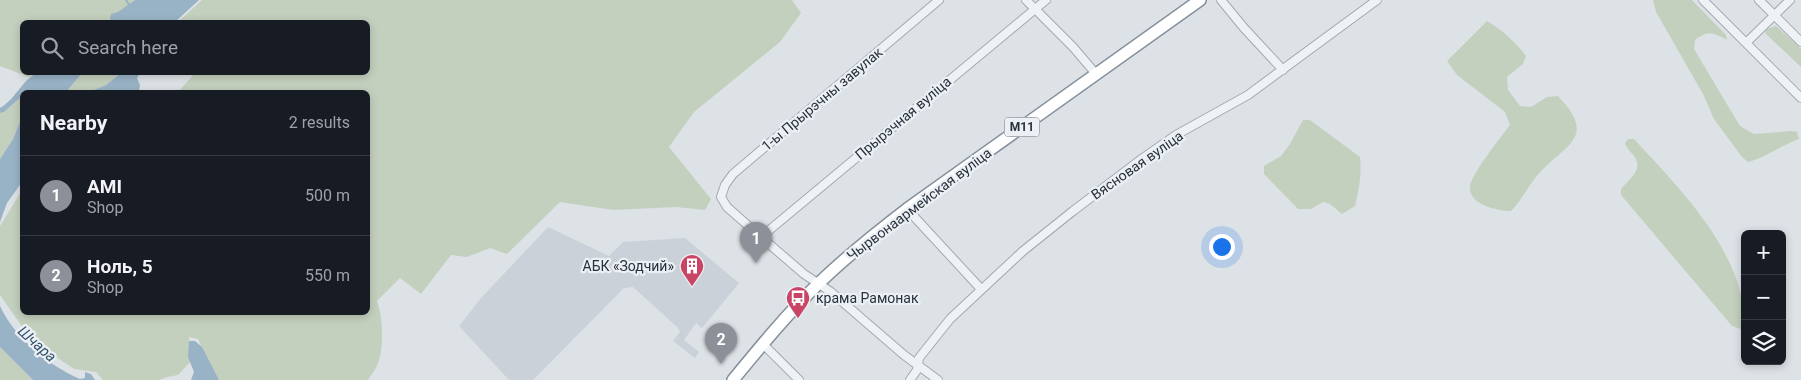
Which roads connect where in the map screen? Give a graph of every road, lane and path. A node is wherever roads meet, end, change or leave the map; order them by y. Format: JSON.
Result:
{"nodes":[{"id":1,"x":939,"y":0,"type":"edge"},
{"id":2,"x":1026,"y":0,"type":"edge"},
{"id":3,"x":1046,"y":0,"type":"edge"},
{"id":4,"x":1200,"y":0,"type":"edge"},
{"id":5,"x":1221,"y":0,"type":"edge"},
{"id":6,"x":1377,"y":0,"type":"edge"},
{"id":7,"x":1703,"y":0,"type":"edge"},
{"id":8,"x":1759,"y":0,"type":"edge"},
{"id":9,"x":1790,"y":0,"type":"edge"},
{"id":10,"x":1035,"y":9,"type":"junction"},
{"id":11,"x":1774,"y":16,"type":"junction"},
{"id":12,"x":1801,"y":42,"type":"edge"},
{"id":13,"x":1746,"y":43,"type":"junction"},
{"id":14,"x":1283,"y":70,"type":"junction"},
{"id":15,"x":1096,"y":74,"type":"junction"},
{"id":16,"x":1801,"y":98,"type":"edge"},
{"id":17,"x":907,"y":209,"type":"junction"},
{"id":18,"x":761,"y":237,"type":"junction"},
{"id":19,"x":819,"y":283,"type":"junction"},
{"id":20,"x":981,"y":289,"type":"junction"},
{"id":21,"x":763,"y":344,"type":"junction"},
{"id":22,"x":918,"y":361,"type":"junction"},
{"id":23,"x":733,"y":380,"type":"edge"},
{"id":24,"x":799,"y":380,"type":"edge"},
{"id":25,"x":910,"y":380,"type":"edge"},
{"id":26,"x":938,"y":380,"type":"edge"}],
"edges":[{"from":1,"to":18,"type":"street","name":"1-ы Прырэчны завулак"},
{"from":2,"to":10,"type":"street"},
{"from":3,"to":10,"type":"street","name":"Прырэчная вуліца"},
{"from":4,"to":15,"type":"highway","name":"Чырвонаармейская вуліца","number":"М11"},
{"from":5,"to":14,"type":"street"},
{"from":6,"to":14,"type":"street","name":"Вясновая вуліца"},
{"from":7,"to":13,"type":"street"},
{"from":8,"to":11,"type":"street"},
{"from":9,"to":11,"type":"street"},
{"from":10,"to":15,"type":"street"},
{"from":10,"to":18,"type":"street","name":"Прырэчная вуліца"},
{"from":11,"to":12,"type":"street"},
{"from":11,"to":13,"type":"street"},
{"from":13,"to":16,"type":"street"},
{"from":14,"to":20,"type":"street","name":"Вясновая вуліца"},
{"from":15,"to":17,"type":"highway","name":"Чырвонаармейская вуліца","number":"М11"},
{"from":17,"to":19,"type":"highway","name":"Чырвонаармейская вуліца","number":"М11"},
{"from":17,"to":20,"type":"street"},
{"from":18,"to":19,"type":"street"},
{"from":19,"to":21,"type":"highway","name":"Чырвонаармейская вуліца","number":"М11"},
{"from":19,"to":22,"type":"street"},
{"from":20,"to":22,"type":"street","name":"Вясновая вуліца"},
{"from":21,"to":23,"type":"highway","name":"Чырвонаармейская вуліца","number":"М11"},
{"from":21,"to":24,"type":"street"},
{"from":22,"to":25,"type":"street","name":"Вясновая вуліца"},
{"from":22,"to":26,"type":"street"}]}
